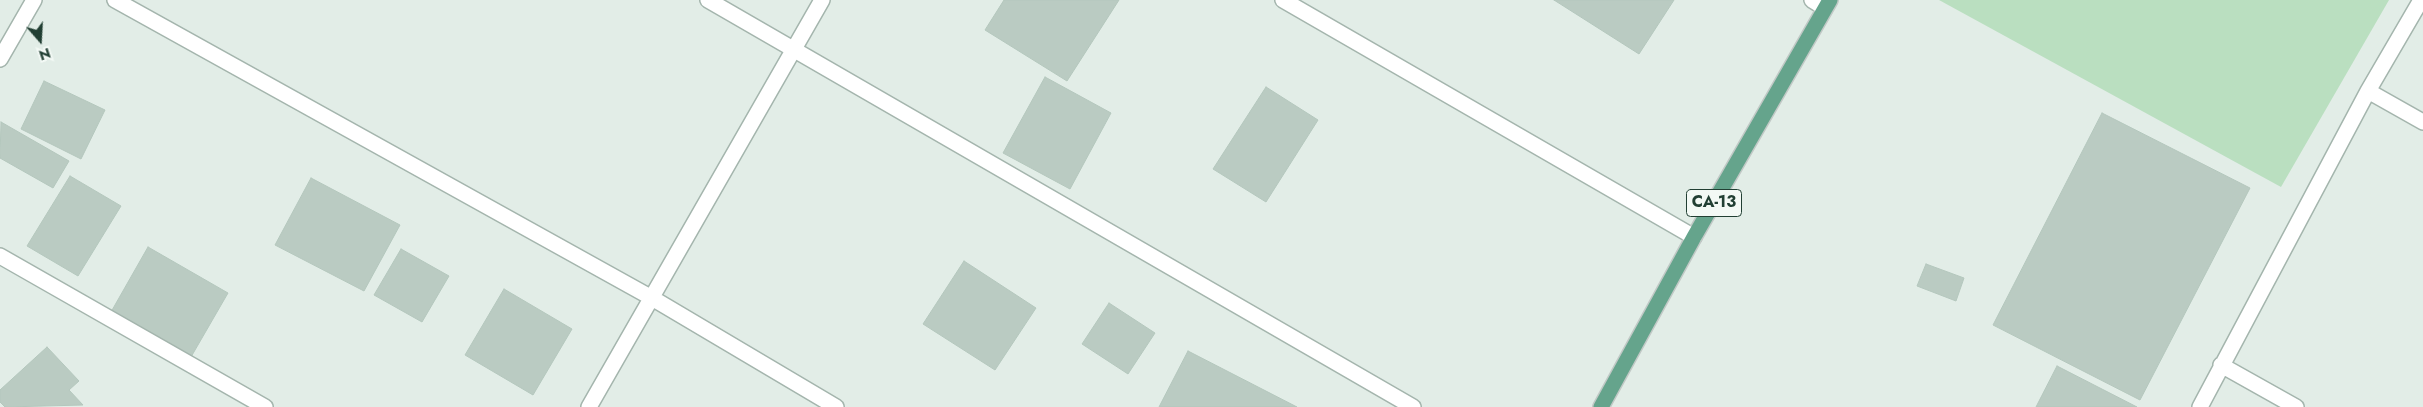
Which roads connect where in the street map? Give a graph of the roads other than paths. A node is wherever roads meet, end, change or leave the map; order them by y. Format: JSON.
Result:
{"nodes":[{"id":1,"x":34,"y":0,"type":"edge"},
{"id":2,"x":115,"y":0,"type":"edge"},
{"id":3,"x":708,"y":0,"type":"edge"},
{"id":4,"x":822,"y":0,"type":"edge"},
{"id":5,"x":1282,"y":0,"type":"edge"},
{"id":6,"x":1812,"y":0,"type":"edge"},
{"id":7,"x":2421,"y":0,"type":"edge"},
{"id":8,"x":1828,"y":4,"type":"edge"},
{"id":9,"x":794,"y":50,"type":"junction"},
{"id":10,"x":0,"y":59,"type":"edge"},
{"id":11,"x":2368,"y":91,"type":"junction"},
{"id":12,"x":2423,"y":122,"type":"edge"},
{"id":13,"x":1694,"y":237,"type":"junction"},
{"id":14,"x":0,"y":256,"type":"edge"},
{"id":15,"x":652,"y":298,"type":"junction"},
{"id":16,"x":2222,"y":365,"type":"junction"},
{"id":17,"x":264,"y":407,"type":"edge"},
{"id":18,"x":589,"y":407,"type":"edge"},
{"id":19,"x":836,"y":407,"type":"edge"},
{"id":20,"x":1413,"y":407,"type":"edge"},
{"id":21,"x":1601,"y":407,"type":"edge"},
{"id":22,"x":2200,"y":407,"type":"edge"},
{"id":23,"x":2296,"y":407,"type":"edge"}],
"edges":[{"from":1,"to":10,"type":"street"},
{"from":2,"to":15,"type":"street"},
{"from":3,"to":9,"type":"street"},
{"from":4,"to":9,"type":"street"},
{"from":5,"to":13,"type":"street"},
{"from":6,"to":8,"type":"street"},
{"from":7,"to":11,"type":"street"},
{"from":8,"to":13,"type":"main road","number":"CA-13"},
{"from":9,"to":15,"type":"street"},
{"from":9,"to":20,"type":"street"},
{"from":11,"to":12,"type":"street"},
{"from":11,"to":16,"type":"street"},
{"from":13,"to":21,"type":"main road","number":"CA-13"},
{"from":14,"to":17,"type":"street"},
{"from":15,"to":18,"type":"street"},
{"from":15,"to":19,"type":"street"},
{"from":16,"to":22,"type":"street"},
{"from":16,"to":23,"type":"street"}]}
